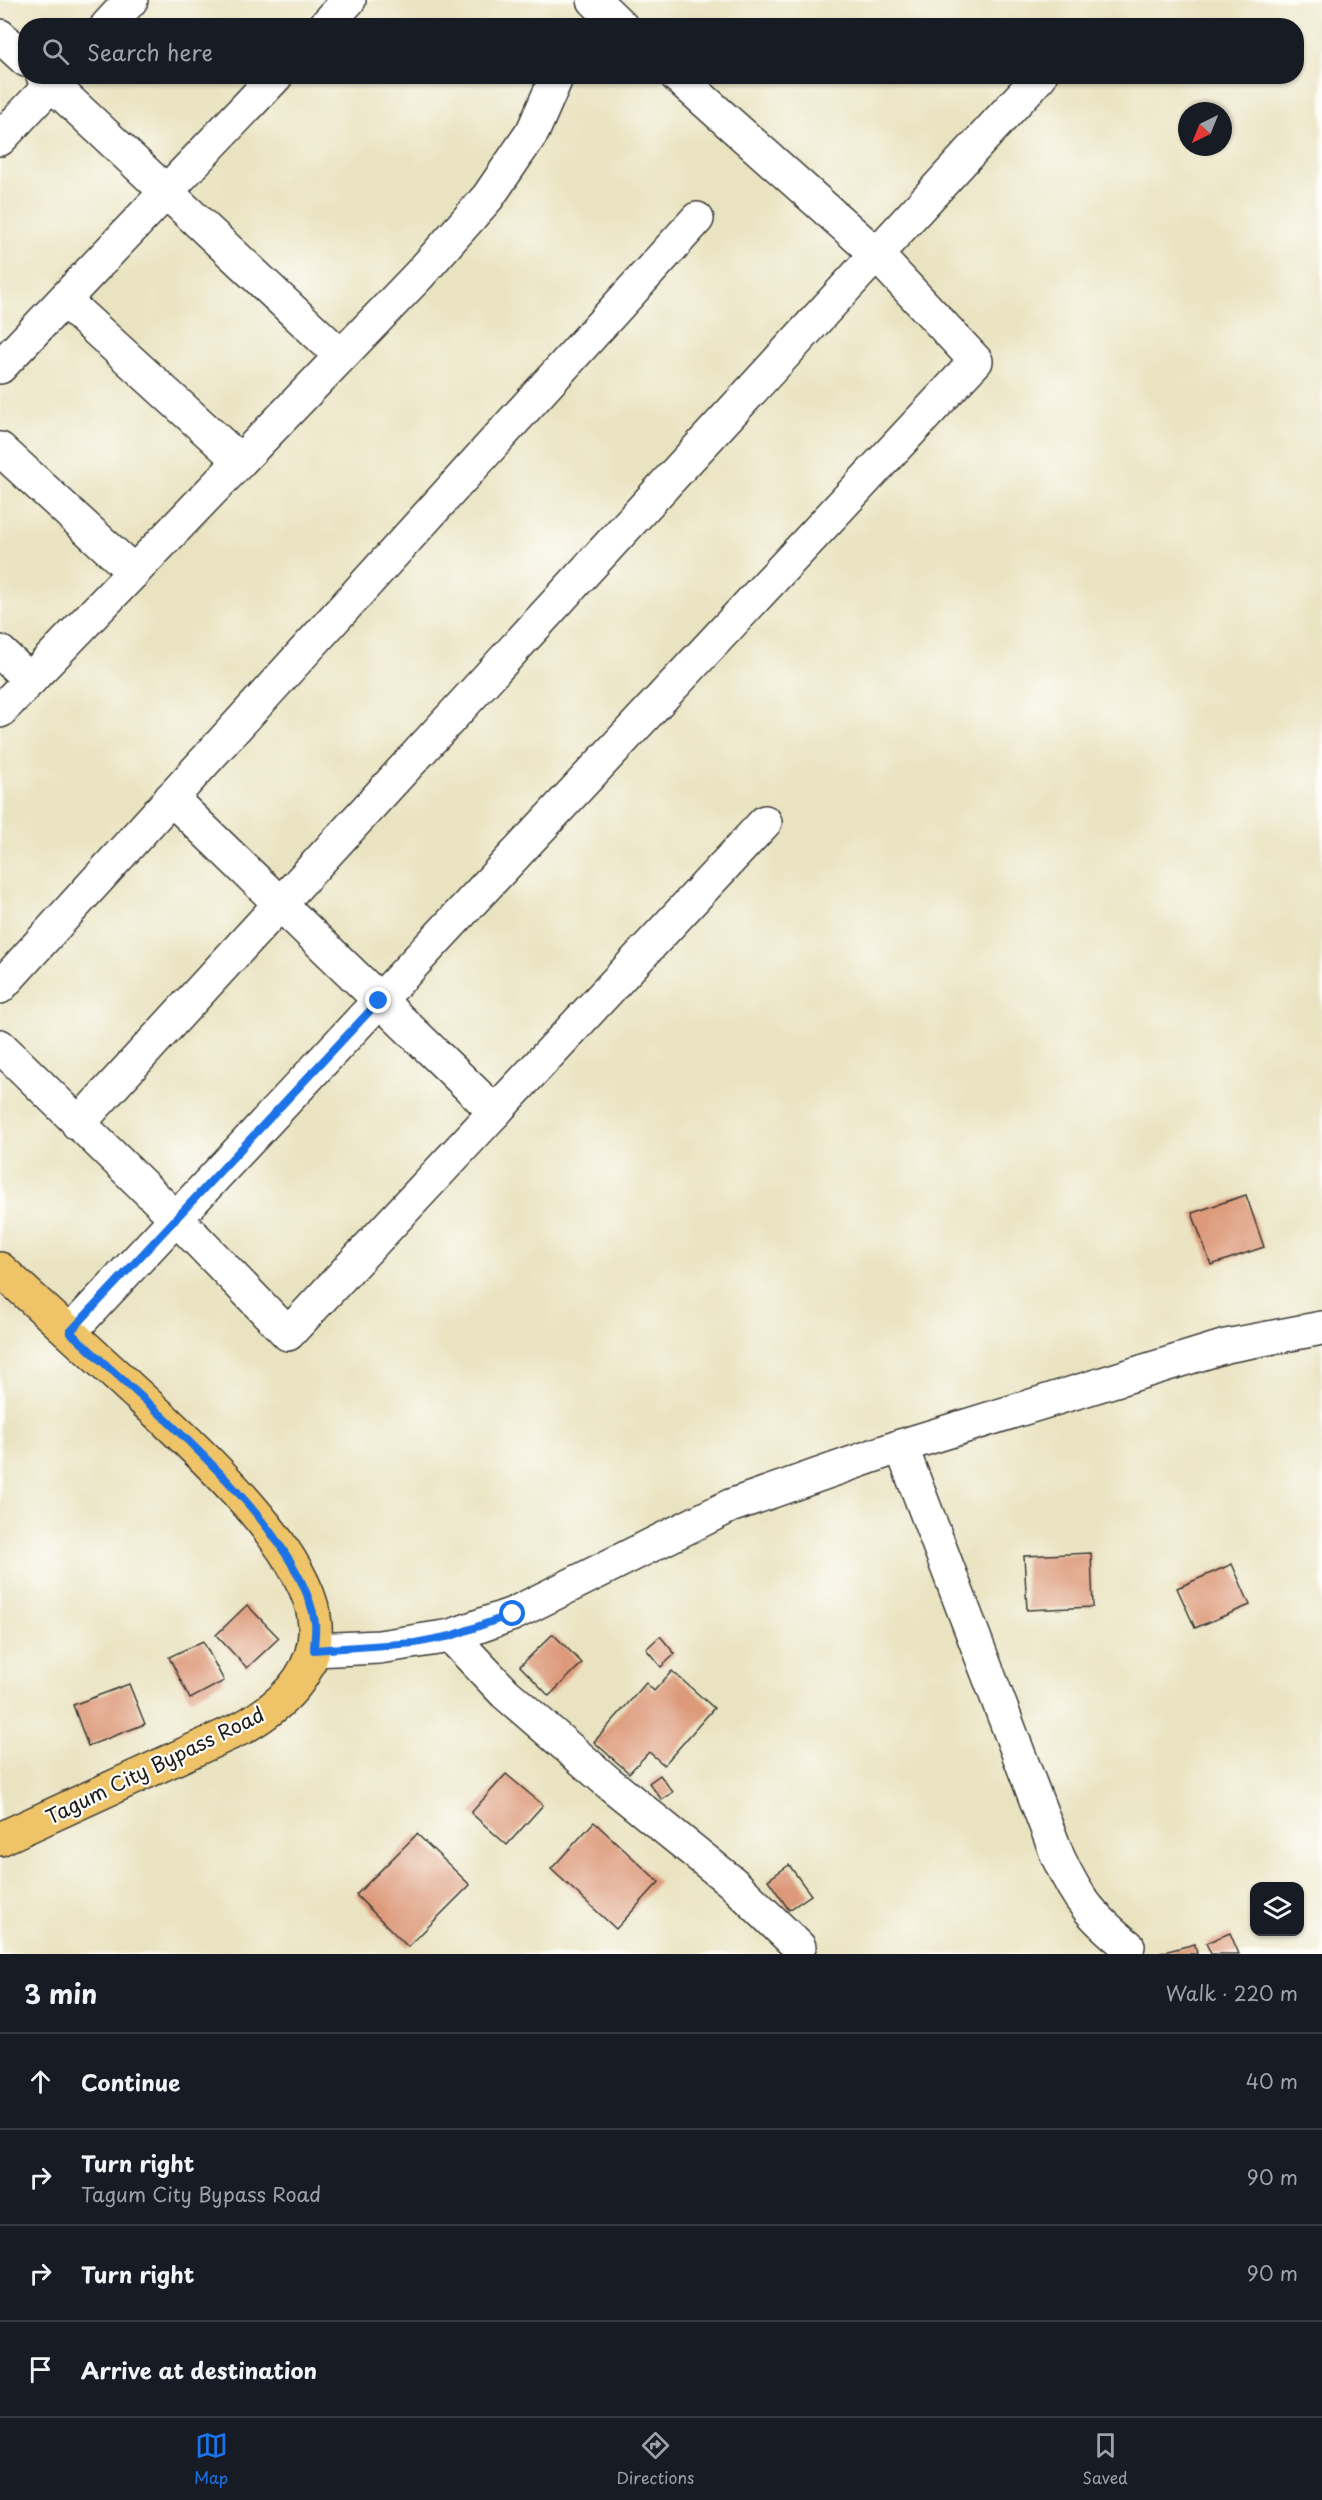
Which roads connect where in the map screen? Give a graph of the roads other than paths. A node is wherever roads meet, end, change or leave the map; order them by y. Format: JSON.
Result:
{"nodes":[{"id":1,"x":130,"y":0,"type":"edge"},
{"id":2,"x":349,"y":0,"type":"edge"},
{"id":3,"x":594,"y":0,"type":"edge"},
{"id":4,"x":610,"y":0,"type":"edge"},
{"id":5,"x":113,"y":18,"type":"edge"},
{"id":6,"x":332,"y":18,"type":"edge"},
{"id":7,"x":613,"y":18,"type":"edge"},
{"id":8,"x":622,"y":18,"type":"edge"},
{"id":9,"x":0,"y":36,"type":"edge"},
{"id":10,"x":18,"y":53,"type":"edge"},
{"id":11,"x":47,"y":84,"type":"edge"},
{"id":12,"x":56,"y":84,"type":"edge"},
{"id":13,"x":268,"y":84,"type":"edge"},
{"id":14,"x":553,"y":84,"type":"edge"},
{"id":15,"x":686,"y":84,"type":"edge"},
{"id":16,"x":1033,"y":84,"type":"edge"},
{"id":17,"x":0,"y":139,"type":"edge"},
{"id":18,"x":166,"y":193,"type":"junction"},
{"id":19,"x":697,"y":219,"type":"dead end"},
{"id":20,"x":875,"y":253,"type":"junction"},
{"id":21,"x":64,"y":300,"type":"junction"},
{"id":22,"x":341,"y":357,"type":"junction"},
{"id":23,"x":0,"y":367,"type":"edge"},
{"id":24,"x":0,"y":449,"type":"edge"},
{"id":25,"x":240,"y":461,"type":"junction"},
{"id":26,"x":134,"y":572,"type":"junction"},
{"id":27,"x":0,"y":652,"type":"edge"},
{"id":28,"x":30,"y":680,"type":"junction"},
{"id":29,"x":0,"y":711,"type":"edge"},
{"id":30,"x":171,"y":798,"type":"junction"},
{"id":31,"x":765,"y":822,"type":"dead end"},
{"id":32,"x":278,"y":903,"type":"junction"},
{"id":33,"x":0,"y":987,"type":"edge"},
{"id":34,"x":379,"y":1001,"type":"junction"},
{"id":35,"x":0,"y":1046,"type":"edge"},
{"id":36,"x":495,"y":1112,"type":"junction"},
{"id":37,"x":78,"y":1124,"type":"junction"},
{"id":38,"x":177,"y":1218,"type":"junction"},
{"id":39,"x":0,"y":1269,"type":"edge"},
{"id":40,"x":1322,"y":1328,"type":"edge"},
{"id":41,"x":70,"y":1332,"type":"junction"},
{"id":42,"x":901,"y":1446,"type":"junction"},
{"id":43,"x":451,"y":1636,"type":"junction"},
{"id":44,"x":314,"y":1650,"type":"junction"},
{"id":45,"x":0,"y":1839,"type":"edge"},
{"id":46,"x":1128,"y":1946,"type":"dead end"},
{"id":47,"x":799,"y":1947,"type":"dead end"}],
"edges":[{"from":1,"to":5,"type":"street"},
{"from":2,"to":6,"type":"street"},
{"from":3,"to":7,"type":"street"},
{"from":4,"to":8,"type":"street"},
{"from":9,"to":10,"type":"street"},
{"from":11,"to":17,"type":"street"},
{"from":12,"to":18,"type":"street"},
{"from":13,"to":18,"type":"street"},
{"from":14,"to":22,"type":"street"},
{"from":15,"to":20,"type":"street"},
{"from":16,"to":20,"type":"street"},
{"from":18,"to":21,"type":"street"},
{"from":18,"to":22,"type":"street"},
{"from":19,"to":30,"type":"street"},
{"from":20,"to":32,"type":"street"},
{"from":20,"to":34,"type":"street"},
{"from":21,"to":23,"type":"street"},
{"from":21,"to":25,"type":"street"},
{"from":22,"to":25,"type":"street"},
{"from":24,"to":26,"type":"street"},
{"from":25,"to":26,"type":"street"},
{"from":26,"to":28,"type":"street"},
{"from":27,"to":28,"type":"street"},
{"from":28,"to":29,"type":"street"},
{"from":30,"to":32,"type":"street"},
{"from":30,"to":33,"type":"street"},
{"from":31,"to":36,"type":"street"},
{"from":32,"to":34,"type":"street"},
{"from":32,"to":37,"type":"street"},
{"from":34,"to":36,"type":"street"},
{"from":34,"to":38,"type":"street"},
{"from":35,"to":37,"type":"street"},
{"from":36,"to":38,"type":"street"},
{"from":37,"to":38,"type":"street"},
{"from":38,"to":41,"type":"street"},
{"from":39,"to":41,"type":"main road","name":"Tagum City Bypass Road"},
{"from":40,"to":42,"type":"street"},
{"from":41,"to":44,"type":"main road","name":"Tagum City Bypass Road"},
{"from":42,"to":43,"type":"street"},
{"from":42,"to":46,"type":"street"},
{"from":43,"to":44,"type":"street"},
{"from":43,"to":47,"type":"street"},
{"from":44,"to":45,"type":"main road","name":"Tagum City Bypass Road"}]}
